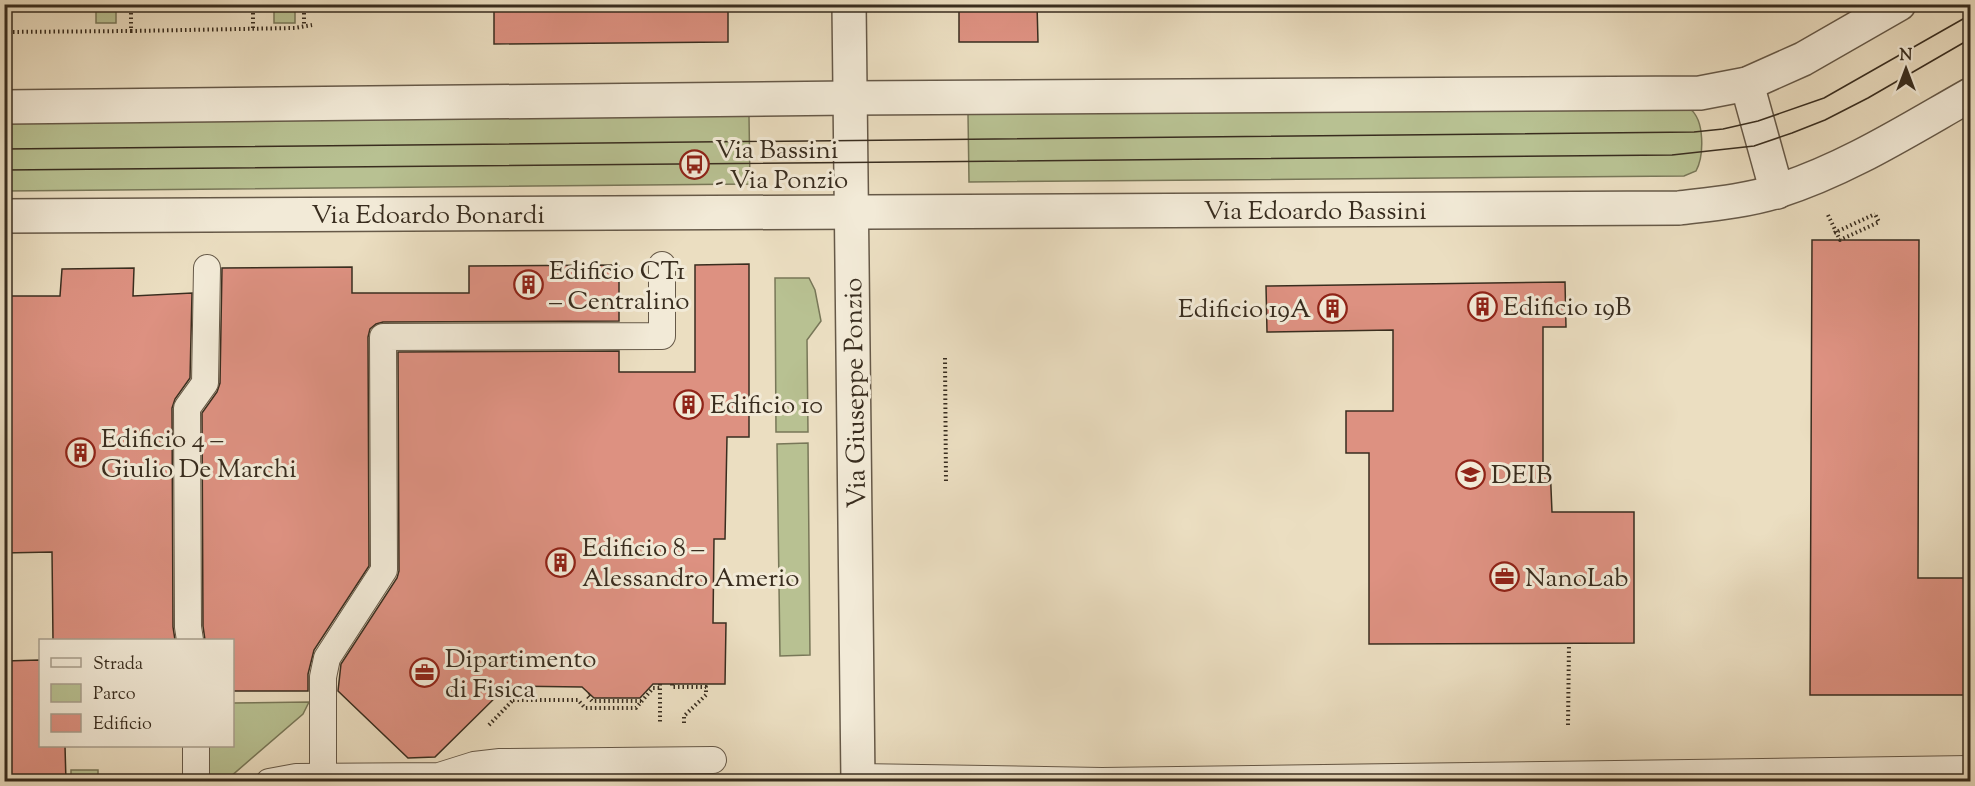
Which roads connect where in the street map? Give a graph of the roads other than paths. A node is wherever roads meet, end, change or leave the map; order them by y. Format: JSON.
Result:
{"nodes":[{"id":1,"x":849,"y":4,"type":"edge"},
{"id":2,"x":1899,"y":4,"type":"edge"},
{"id":3,"x":1747,"y":84,"type":"junction"},
{"id":4,"x":1971,"y":95,"type":"edge"},
{"id":5,"x":849,"y":98,"type":"junction"},
{"id":6,"x":4,"y":107,"type":"edge"},
{"id":7,"x":1777,"y":192,"type":"junction"},
{"id":8,"x":852,"y":211,"type":"junction"},
{"id":9,"x":4,"y":216,"type":"edge"},
{"id":10,"x":662,"y":265,"type":"dead end"},
{"id":11,"x":207,"y":268,"type":"dead end"},
{"id":12,"x":190,"y":639,"type":"edge"},
{"id":13,"x":195,"y":747,"type":"edge"},
{"id":14,"x":713,"y":760,"type":"dead end"},
{"id":15,"x":1971,"y":769,"type":"edge"},
{"id":16,"x":474,"y":773,"type":"edge"},
{"id":17,"x":322,"y":777,"type":"junction"},
{"id":18,"x":858,"y":779,"type":"edge"},
{"id":19,"x":195,"y":782,"type":"edge"},
{"id":20,"x":269,"y":782,"type":"edge"}],
"edges":[{"from":1,"to":5,"type":"street","name":"Via Giuseppe Ponzio"},
{"from":2,"to":3,"type":"street"},
{"from":3,"to":5,"type":"street"},
{"from":3,"to":7,"type":"street"},
{"from":4,"to":7,"type":"street","name":"Via Edoardo Bassini"},
{"from":5,"to":6,"type":"street"},
{"from":5,"to":8,"type":"street","name":"Via Giuseppe Ponzio"},
{"from":7,"to":8,"type":"street","name":"Via Edoardo Bassini"},
{"from":8,"to":9,"type":"street","name":"Via Edoardo Bonardi"},
{"from":8,"to":18,"type":"street","name":"Via Giuseppe Ponzio"},
{"from":10,"to":17,"type":"lane"},
{"from":11,"to":12,"type":"lane"},
{"from":13,"to":19,"type":"lane"},
{"from":14,"to":16,"type":"lane"},
{"from":15,"to":18,"type":"lane"},
{"from":16,"to":17,"type":"lane"},
{"from":17,"to":20,"type":"lane"}]}
